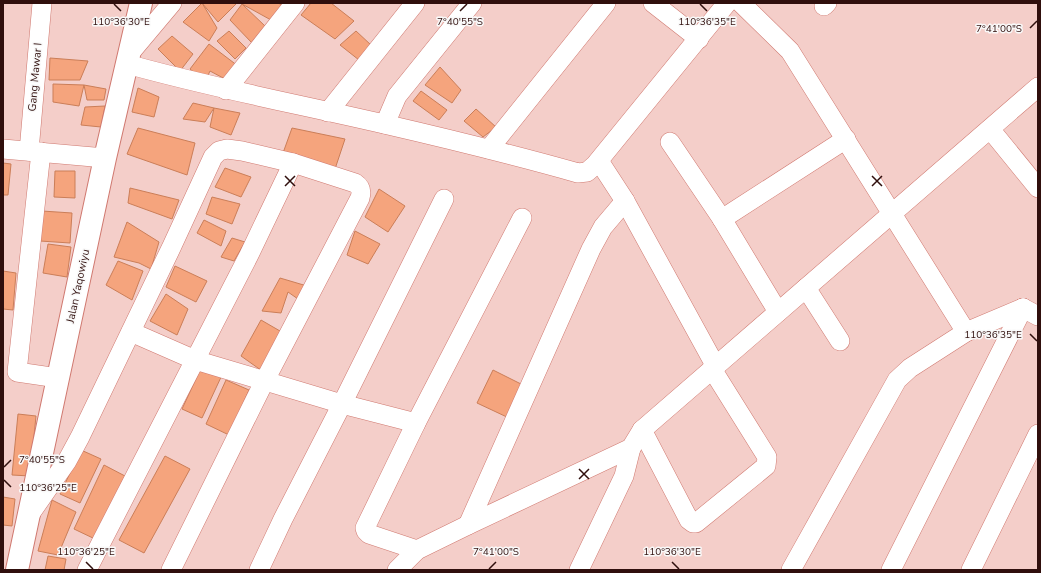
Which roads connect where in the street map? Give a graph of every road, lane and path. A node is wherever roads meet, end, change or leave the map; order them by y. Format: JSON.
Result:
{"nodes":[{"id":1,"x":42,"y":3,"type":"edge"},
{"id":2,"x":141,"y":3,"type":"edge"},
{"id":3,"x":172,"y":3,"type":"edge"},
{"id":4,"x":295,"y":3,"type":"edge"},
{"id":5,"x":415,"y":3,"type":"edge"},
{"id":6,"x":472,"y":3,"type":"edge"},
{"id":7,"x":606,"y":3,"type":"edge"},
{"id":8,"x":653,"y":3,"type":"edge"},
{"id":9,"x":727,"y":3,"type":"edge"},
{"id":10,"x":741,"y":3,"type":"edge"},
{"id":11,"x":699,"y":39,"type":"junction"},
{"id":12,"x":129,"y":58,"type":"junction"},
{"id":13,"x":1038,"y":87,"type":"edge"},
{"id":14,"x":226,"y":90,"type":"junction"},
{"id":15,"x":328,"y":112,"type":"junction"},
{"id":16,"x":385,"y":124,"type":"junction"},
{"id":17,"x":990,"y":129,"type":"junction"},
{"id":18,"x":846,"y":139,"type":"junction"},
{"id":19,"x":670,"y":142,"type":"dead end"},
{"id":20,"x":3,"y":149,"type":"edge"},
{"id":21,"x":489,"y":149,"type":"junction"},
{"id":22,"x":35,"y":152,"type":"junction"},
{"id":23,"x":105,"y":158,"type":"junction"},
{"id":24,"x":598,"y":161,"type":"junction"},
{"id":25,"x":293,"y":163,"type":"junction"},
{"id":26,"x":1038,"y":188,"type":"edge"},
{"id":27,"x":444,"y":199,"type":"dead end"},
{"id":28,"x":625,"y":201,"type":"junction"},
{"id":29,"x":892,"y":214,"type":"junction"},
{"id":30,"x":522,"y":218,"type":"dead end"},
{"id":31,"x":722,"y":219,"type":"junction"},
{"id":32,"x":806,"y":288,"type":"junction"},
{"id":33,"x":778,"y":312,"type":"junction"},
{"id":34,"x":1030,"y":312,"type":"edge"},
{"id":35,"x":131,"y":332,"type":"junction"},
{"id":36,"x":966,"y":332,"type":"junction"},
{"id":37,"x":840,"y":341,"type":"dead end"},
{"id":38,"x":195,"y":360,"type":"junction"},
{"id":39,"x":714,"y":367,"type":"junction"},
{"id":40,"x":58,"y":378,"type":"junction"},
{"id":41,"x":264,"y":382,"type":"junction"},
{"id":42,"x":342,"y":404,"type":"junction"},
{"id":43,"x":416,"y":423,"type":"junction"},
{"id":44,"x":642,"y":430,"type":"junction"},
{"id":45,"x":1038,"y":434,"type":"edge"},
{"id":46,"x":631,"y":448,"type":"junction"},
{"id":47,"x":28,"y":516,"type":"junction"},
{"id":48,"x":468,"y":525,"type":"junction"},
{"id":49,"x":416,"y":550,"type":"junction"},
{"id":50,"x":17,"y":570,"type":"edge"},
{"id":51,"x":88,"y":570,"type":"edge"},
{"id":52,"x":171,"y":570,"type":"edge"},
{"id":53,"x":259,"y":570,"type":"edge"},
{"id":54,"x":397,"y":570,"type":"edge"},
{"id":55,"x":579,"y":570,"type":"edge"},
{"id":56,"x":791,"y":570,"type":"edge"},
{"id":57,"x":891,"y":570,"type":"edge"},
{"id":58,"x":971,"y":570,"type":"edge"}],
"edges":[{"from":1,"to":22,"type":"street","name":"Gang Mawar I"},
{"from":2,"to":12,"type":"street","name":"Jalan Yaqowiyu"},
{"from":3,"to":12,"type":"street"},
{"from":4,"to":14,"type":"street"},
{"from":5,"to":15,"type":"street"},
{"from":6,"to":16,"type":"street"},
{"from":7,"to":21,"type":"street"},
{"from":8,"to":11,"type":"street"},
{"from":9,"to":11,"type":"street"},
{"from":10,"to":18,"type":"street"},
{"from":11,"to":24,"type":"street"},
{"from":12,"to":14,"type":"street"},
{"from":12,"to":23,"type":"street","name":"Jalan Yaqowiyu"},
{"from":13,"to":17,"type":"street"},
{"from":14,"to":15,"type":"street"},
{"from":15,"to":16,"type":"street"},
{"from":16,"to":21,"type":"street"},
{"from":17,"to":26,"type":"street"},
{"from":17,"to":29,"type":"street"},
{"from":18,"to":29,"type":"street"},
{"from":18,"to":31,"type":"street"},
{"from":19,"to":31,"type":"street"},
{"from":20,"to":22,"type":"street"},
{"from":21,"to":24,"type":"street"},
{"from":22,"to":23,"type":"street"},
{"from":22,"to":40,"type":"street","name":"Gang Mawar I"},
{"from":23,"to":40,"type":"street","name":"Jalan Yaqowiyu"},
{"from":24,"to":28,"type":"street"},
{"from":25,"to":35,"type":"street"},
{"from":25,"to":38,"type":"street"},
{"from":25,"to":41,"type":"street"},
{"from":27,"to":42,"type":"street"},
{"from":28,"to":39,"type":"street"},
{"from":28,"to":48,"type":"street"},
{"from":29,"to":32,"type":"street"},
{"from":29,"to":36,"type":"street"},
{"from":30,"to":43,"type":"street"},
{"from":31,"to":33,"type":"street"},
{"from":32,"to":33,"type":"street"},
{"from":32,"to":37,"type":"street"},
{"from":33,"to":39,"type":"street"},
{"from":34,"to":36,"type":"street"},
{"from":34,"to":57,"type":"street"},
{"from":35,"to":38,"type":"street"},
{"from":35,"to":47,"type":"street"},
{"from":36,"to":56,"type":"street"},
{"from":38,"to":41,"type":"street"},
{"from":38,"to":51,"type":"street"},
{"from":39,"to":44,"type":"street"},
{"from":39,"to":44,"type":"street"},
{"from":40,"to":47,"type":"street","name":"Jalan Yaqowiyu"},
{"from":41,"to":42,"type":"street"},
{"from":41,"to":52,"type":"street"},
{"from":42,"to":43,"type":"street"},
{"from":42,"to":53,"type":"street"},
{"from":43,"to":49,"type":"street"},
{"from":44,"to":46,"type":"street"},
{"from":45,"to":58,"type":"street"},
{"from":46,"to":48,"type":"street"},
{"from":46,"to":55,"type":"street"},
{"from":47,"to":50,"type":"street","name":"Jalan Yaqowiyu"},
{"from":48,"to":49,"type":"street"},
{"from":49,"to":54,"type":"street"}]}
